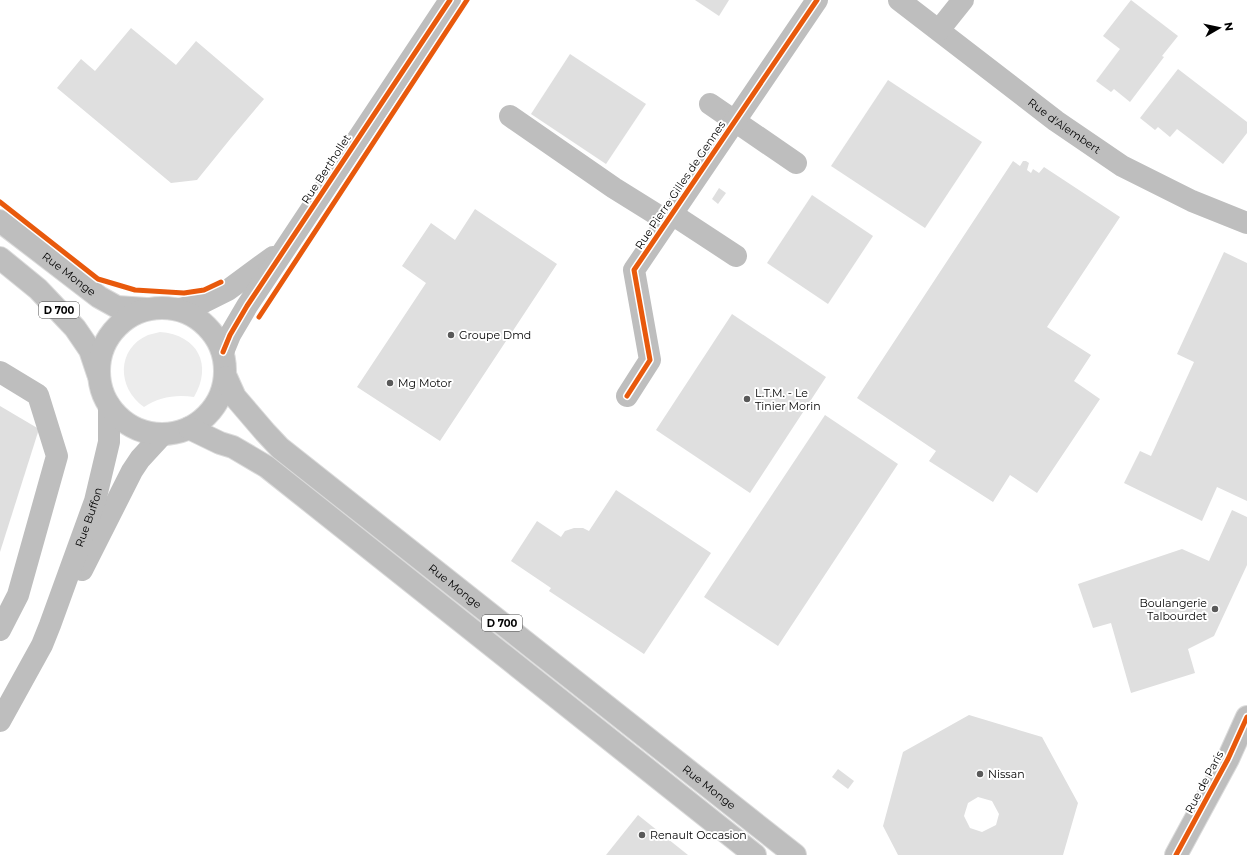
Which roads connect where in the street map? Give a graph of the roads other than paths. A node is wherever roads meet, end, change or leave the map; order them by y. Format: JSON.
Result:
{"nodes":[{"id":1,"x":450,"y":0,"type":"edge"},
{"id":2,"x":817,"y":0,"type":"edge"},
{"id":3,"x":899,"y":0,"type":"edge"},
{"id":4,"x":963,"y":0,"type":"edge"},
{"id":5,"x":939,"y":30,"type":"junction"},
{"id":6,"x":710,"y":104,"type":"dead end"},
{"id":7,"x":510,"y":116,"type":"dead end"},
{"id":8,"x":735,"y":120,"type":"junction"},
{"id":9,"x":796,"y":163,"type":"dead end"},
{"id":10,"x":670,"y":218,"type":"junction"},
{"id":11,"x":0,"y":221,"type":"edge"},
{"id":12,"x":1247,"y":223,"type":"edge"},
{"id":13,"x":288,"y":245,"type":"junction"},
{"id":14,"x":736,"y":256,"type":"dead end"},
{"id":15,"x":0,"y":258,"type":"edge"},
{"id":16,"x":146,"y":309,"type":"junction"},
{"id":17,"x":179,"y":309,"type":"junction"},
{"id":18,"x":223,"y":352,"type":"junction"},
{"id":19,"x":0,"y":372,"type":"edge"},
{"id":20,"x":99,"y":376,"type":"junction"},
{"id":21,"x":226,"y":377,"type":"junction"},
{"id":22,"x":627,"y":396,"type":"dead end"},
{"id":23,"x":109,"y":405,"type":"junction"},
{"id":24,"x":189,"y":428,"type":"junction"},
{"id":25,"x":163,"y":434,"type":"junction"},
{"id":26,"x":50,"y":625,"type":"junction"},
{"id":27,"x":0,"y":630,"type":"edge"},
{"id":28,"x":2,"y":713,"type":"edge"},
{"id":29,"x":1247,"y":717,"type":"edge"},
{"id":30,"x":755,"y":855,"type":"edge"},
{"id":31,"x":795,"y":855,"type":"edge"},
{"id":32,"x":1176,"y":855,"type":"edge"}],
"edges":[{"from":1,"to":13,"type":"main road","name":"Rue Berthollet"},
{"from":2,"to":8,"type":"main road","name":"Rue Pierre Gilles de Gennes"},
{"from":3,"to":5,"type":"main road","name":"Rue d'Alembert"},
{"from":4,"to":5,"type":"main road"},
{"from":5,"to":12,"type":"main road","name":"Rue d'Alembert"},
{"from":6,"to":8,"type":"main road"},
{"from":7,"to":10,"type":"main road"},
{"from":8,"to":9,"type":"main road"},
{"from":8,"to":10,"type":"main road","name":"Rue Pierre Gilles de Gennes"},
{"from":10,"to":14,"type":"main road"},
{"from":10,"to":22,"type":"main road","name":"Rue Pierre Gilles de Gennes"},
{"from":11,"to":16,"type":"main road","name":"Rue Monge","number":"D 700"},
{"from":13,"to":17,"type":"main road","name":"Rue Berthollet"},
{"from":13,"to":18,"type":"main road","name":"Rue Berthollet"},
{"from":15,"to":20,"type":"main road","number":"D 700"},
{"from":16,"to":17,"type":"main road"},
{"from":16,"to":20,"type":"main road"},
{"from":17,"to":18,"type":"main road"},
{"from":18,"to":21,"type":"main road"},
{"from":19,"to":27,"type":"main road"},
{"from":20,"to":23,"type":"main road"},
{"from":21,"to":24,"type":"main road"},
{"from":21,"to":31,"type":"main road","name":"Rue Monge","number":"D 700"},
{"from":23,"to":25,"type":"main road"},
{"from":23,"to":26,"type":"main road","name":"Rue Buffon"},
{"from":24,"to":25,"type":"main road"},
{"from":24,"to":30,"type":"main road","number":"D 700"},
{"from":25,"to":26,"type":"main road","name":"Rue Buffon"},
{"from":26,"to":28,"type":"main road","name":"Rue Buffon"},
{"from":29,"to":32,"type":"main road","name":"Rue de Paris"}]}
